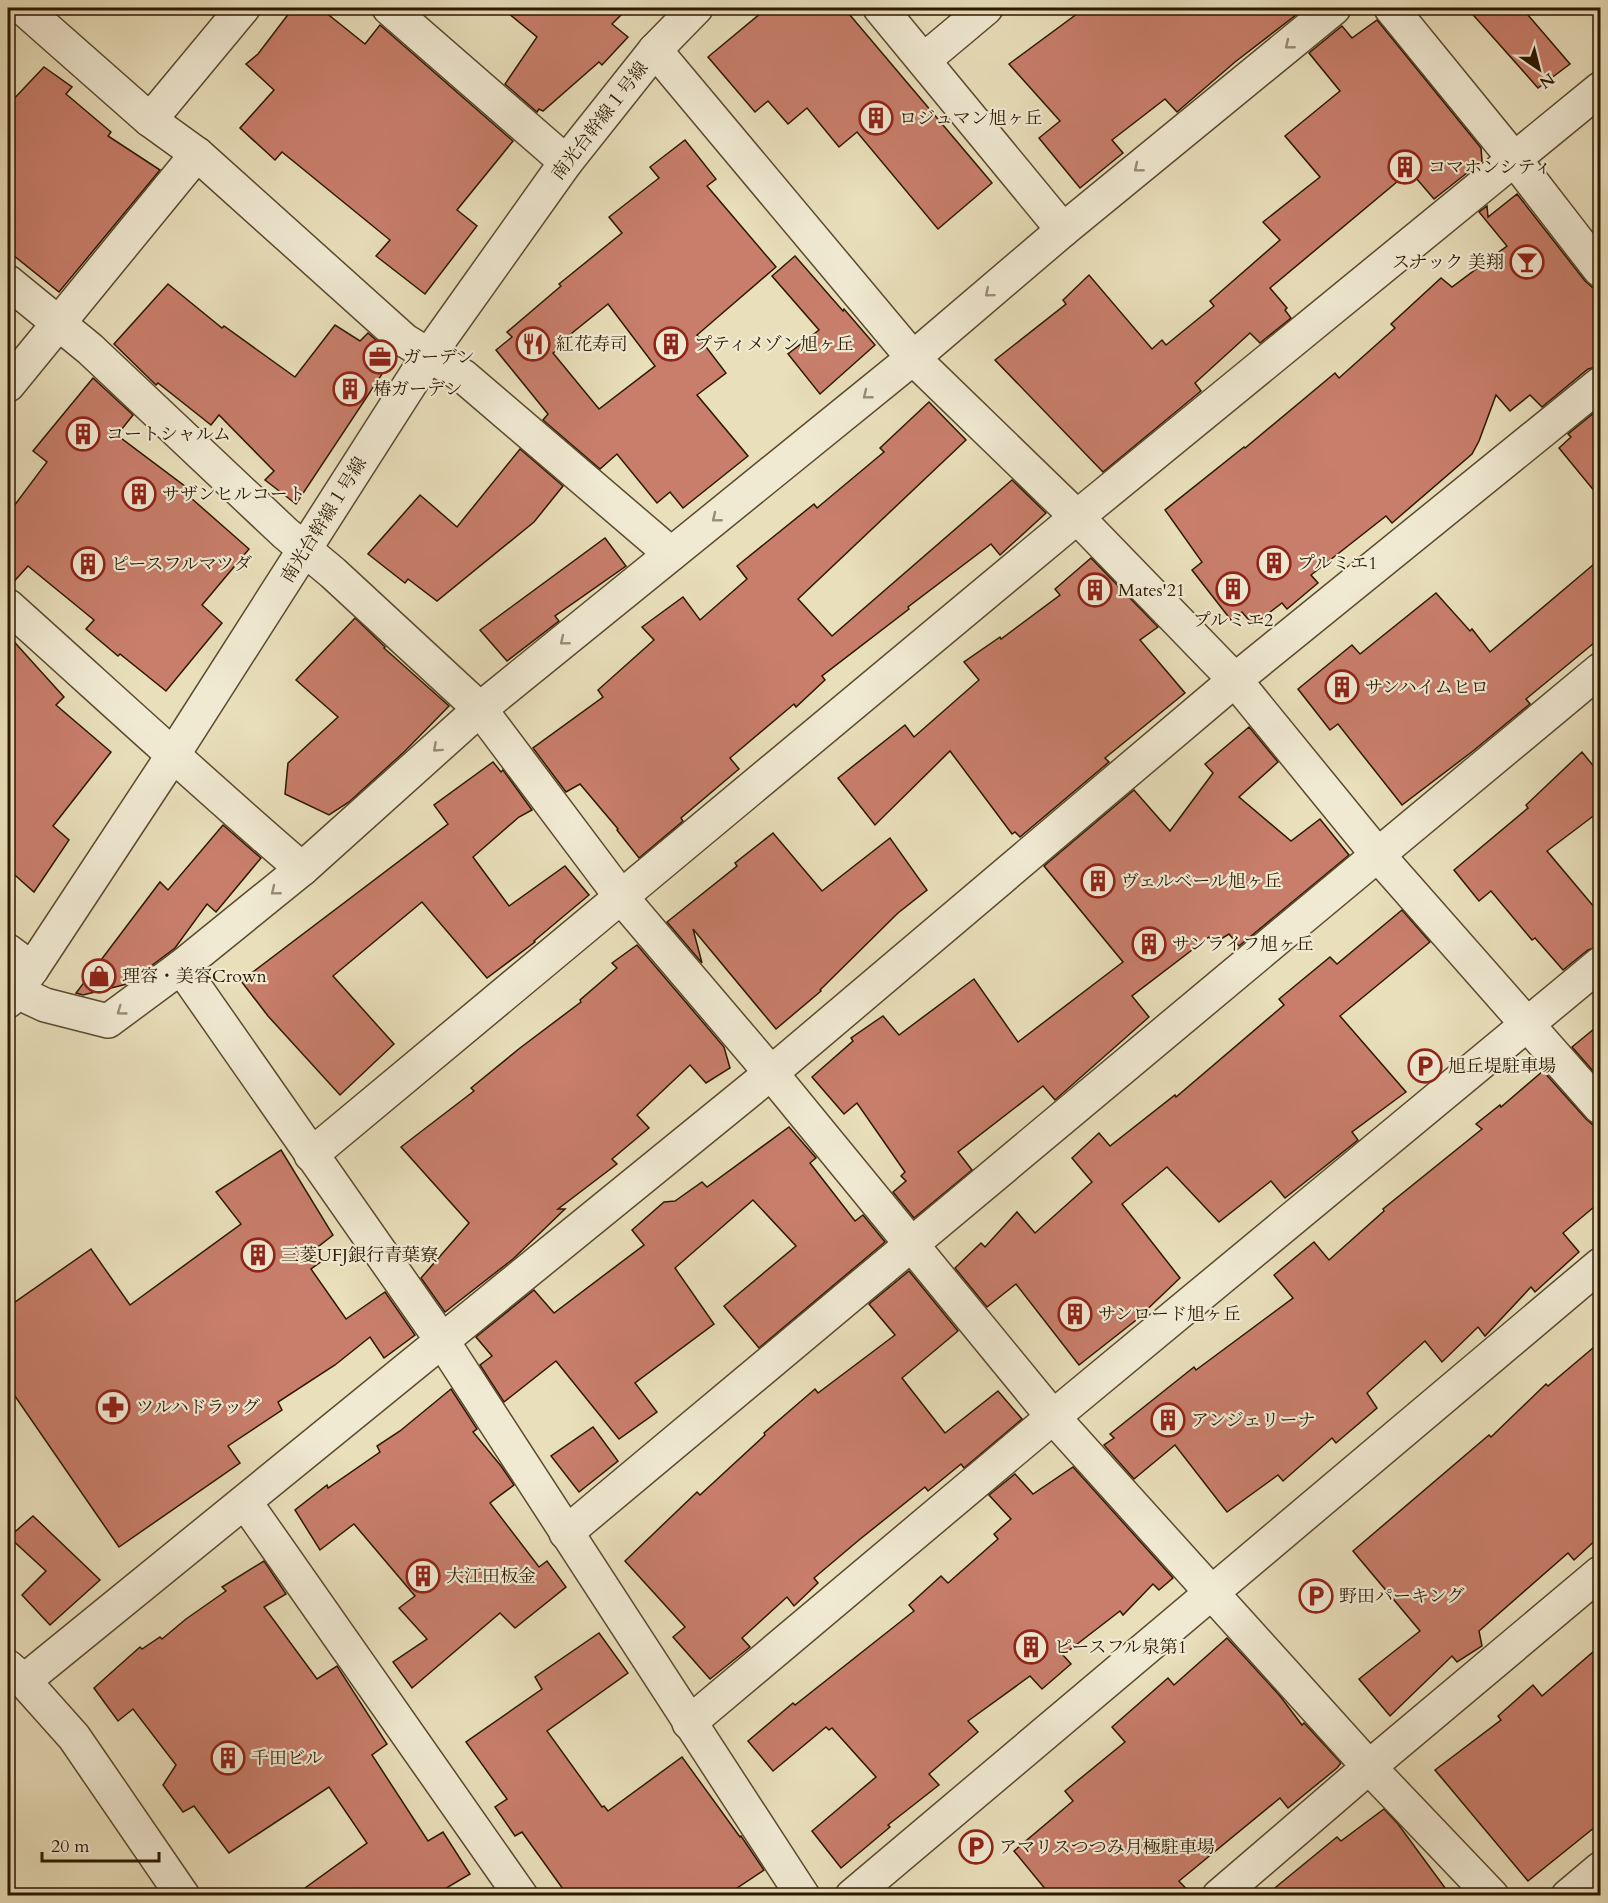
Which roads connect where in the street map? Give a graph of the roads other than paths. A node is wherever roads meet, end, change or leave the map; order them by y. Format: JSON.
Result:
{"nodes":[{"id":1,"x":23,"y":8,"type":"edge"},
{"id":2,"x":243,"y":8,"type":"edge"},
{"id":3,"x":389,"y":8,"type":"edge"},
{"id":4,"x":696,"y":8,"type":"edge"},
{"id":5,"x":880,"y":8,"type":"edge"},
{"id":6,"x":986,"y":8,"type":"edge"},
{"id":7,"x":1334,"y":8,"type":"edge"},
{"id":8,"x":1391,"y":8,"type":"edge"},
{"id":9,"x":655,"y":50,"type":"junction"},
{"id":10,"x":924,"y":60,"type":"junction"},
{"id":11,"x":1600,"y":89,"type":"edge"},
{"id":12,"x":150,"y":120,"type":"junction"},
{"id":13,"x":197,"y":154,"type":"junction"},
{"id":14,"x":1515,"y":160,"type":"junction"},
{"id":15,"x":566,"y":162,"type":"junction"},
{"id":16,"x":1063,"y":230,"type":"junction"},
{"id":17,"x":1600,"y":270,"type":"edge"},
{"id":18,"x":8,"y":282,"type":"edge"},
{"id":19,"x":58,"y":323,"type":"junction"},
{"id":20,"x":428,"y":356,"type":"junction"},
{"id":21,"x":913,"y":358,"type":"junction"},
{"id":22,"x":1600,"y":384,"type":"edge"},
{"id":23,"x":8,"y":385,"type":"edge"},
{"id":24,"x":1077,"y":518,"type":"junction"},
{"id":25,"x":306,"y":549,"type":"junction"},
{"id":26,"x":671,"y":554,"type":"junction"},
{"id":27,"x":8,"y":606,"type":"edge"},
{"id":28,"x":1600,"y":670,"type":"edge"},
{"id":29,"x":1235,"y":680,"type":"junction"},
{"id":30,"x":480,"y":709,"type":"junction"},
{"id":31,"x":173,"y":754,"type":"junction"},
{"id":32,"x":1377,"y":854,"type":"junction"},
{"id":33,"x":302,"y":869,"type":"junction"},
{"id":34,"x":622,"y":898,"type":"junction"},
{"id":35,"x":1600,"y":964,"type":"edge"},
{"id":36,"x":181,"y":967,"type":"junction"},
{"id":37,"x":16,"y":978,"type":"edge"},
{"id":38,"x":1528,"y":1024,"type":"junction"},
{"id":39,"x":771,"y":1073,"type":"junction"},
{"id":40,"x":1600,"y":1107,"type":"edge"},
{"id":41,"x":311,"y":1155,"type":"junction"},
{"id":42,"x":911,"y":1246,"type":"junction"},
{"id":43,"x":1600,"y":1265,"type":"edge"},
{"id":44,"x":443,"y":1342,"type":"junction"},
{"id":45,"x":1053,"y":1418,"type":"junction"},
{"id":46,"x":245,"y":1502,"type":"junction"},
{"id":47,"x":566,"y":1533,"type":"junction"},
{"id":48,"x":1600,"y":1573,"type":"edge"},
{"id":49,"x":1213,"y":1593,"type":"junction"},
{"id":50,"x":16,"y":1674,"type":"edge"},
{"id":51,"x":689,"y":1723,"type":"junction"},
{"id":52,"x":1369,"y":1767,"type":"junction"},
{"id":53,"x":1600,"y":1869,"type":"edge"},
{"id":54,"x":183,"y":1896,"type":"edge"},
{"id":55,"x":521,"y":1896,"type":"edge"},
{"id":56,"x":802,"y":1896,"type":"edge"},
{"id":57,"x":852,"y":1896,"type":"edge"},
{"id":58,"x":1219,"y":1896,"type":"edge"},
{"id":59,"x":1492,"y":1896,"type":"edge"},
{"id":60,"x":1568,"y":1896,"type":"edge"}],
"edges":[{"from":1,"to":12,"type":"street"},
{"from":2,"to":12,"type":"street"},
{"from":3,"to":15,"type":"street"},
{"from":4,"to":9,"type":"street","name":"南光台幹線１号線"},
{"from":5,"to":10,"type":"street"},
{"from":6,"to":10,"type":"street"},
{"from":7,"to":16,"type":"street","one_way":true},
{"from":8,"to":14,"type":"street"},
{"from":9,"to":15,"type":"street","name":"南光台幹線１号線"},
{"from":9,"to":21,"type":"street"},
{"from":10,"to":16,"type":"street"},
{"from":11,"to":14,"type":"street"},
{"from":12,"to":13,"type":"street"},
{"from":13,"to":19,"type":"street"},
{"from":13,"to":20,"type":"street"},
{"from":14,"to":17,"type":"street"},
{"from":14,"to":24,"type":"street"},
{"from":15,"to":20,"type":"street","name":"南光台幹線１号線"},
{"from":16,"to":21,"type":"street","one_way":true},
{"from":18,"to":19,"type":"street"},
{"from":19,"to":23,"type":"street"},
{"from":19,"to":25,"type":"street"},
{"from":20,"to":25,"type":"street","name":"南光台幹線１号線"},
{"from":20,"to":26,"type":"street"},
{"from":21,"to":24,"type":"street"},
{"from":21,"to":26,"type":"street","one_way":true},
{"from":22,"to":29,"type":"street"},
{"from":24,"to":29,"type":"street"},
{"from":24,"to":34,"type":"street"},
{"from":25,"to":30,"type":"street"},
{"from":25,"to":31,"type":"street","name":"南光台幹線１号線"},
{"from":26,"to":30,"type":"street","one_way":true},
{"from":27,"to":31,"type":"street"},
{"from":28,"to":32,"type":"street"},
{"from":29,"to":32,"type":"street"},
{"from":29,"to":39,"type":"street"},
{"from":30,"to":33,"type":"street","one_way":true},
{"from":30,"to":34,"type":"street"},
{"from":31,"to":33,"type":"street"},
{"from":31,"to":37,"type":"street","name":"南光台幹線１号線"},
{"from":32,"to":38,"type":"street"},
{"from":32,"to":42,"type":"street"},
{"from":33,"to":36,"type":"street","one_way":true},
{"from":34,"to":39,"type":"street"},
{"from":34,"to":41,"type":"street"},
{"from":35,"to":38,"type":"street"},
{"from":36,"to":37,"type":"street","one_way":true},
{"from":36,"to":41,"type":"street"},
{"from":38,"to":40,"type":"street"},
{"from":38,"to":45,"type":"street"},
{"from":39,"to":42,"type":"street"},
{"from":39,"to":44,"type":"street"},
{"from":41,"to":44,"type":"street"},
{"from":42,"to":45,"type":"street"},
{"from":42,"to":47,"type":"street"},
{"from":43,"to":49,"type":"street"},
{"from":44,"to":46,"type":"street"},
{"from":44,"to":47,"type":"street"},
{"from":45,"to":49,"type":"street"},
{"from":45,"to":51,"type":"street"},
{"from":46,"to":50,"type":"street"},
{"from":46,"to":55,"type":"street"},
{"from":47,"to":51,"type":"street"},
{"from":48,"to":52,"type":"street"},
{"from":49,"to":52,"type":"street"},
{"from":49,"to":57,"type":"street"},
{"from":50,"to":54,"type":"street"},
{"from":51,"to":56,"type":"street"},
{"from":52,"to":58,"type":"street"},
{"from":52,"to":59,"type":"street"},
{"from":53,"to":60,"type":"street"}]}
